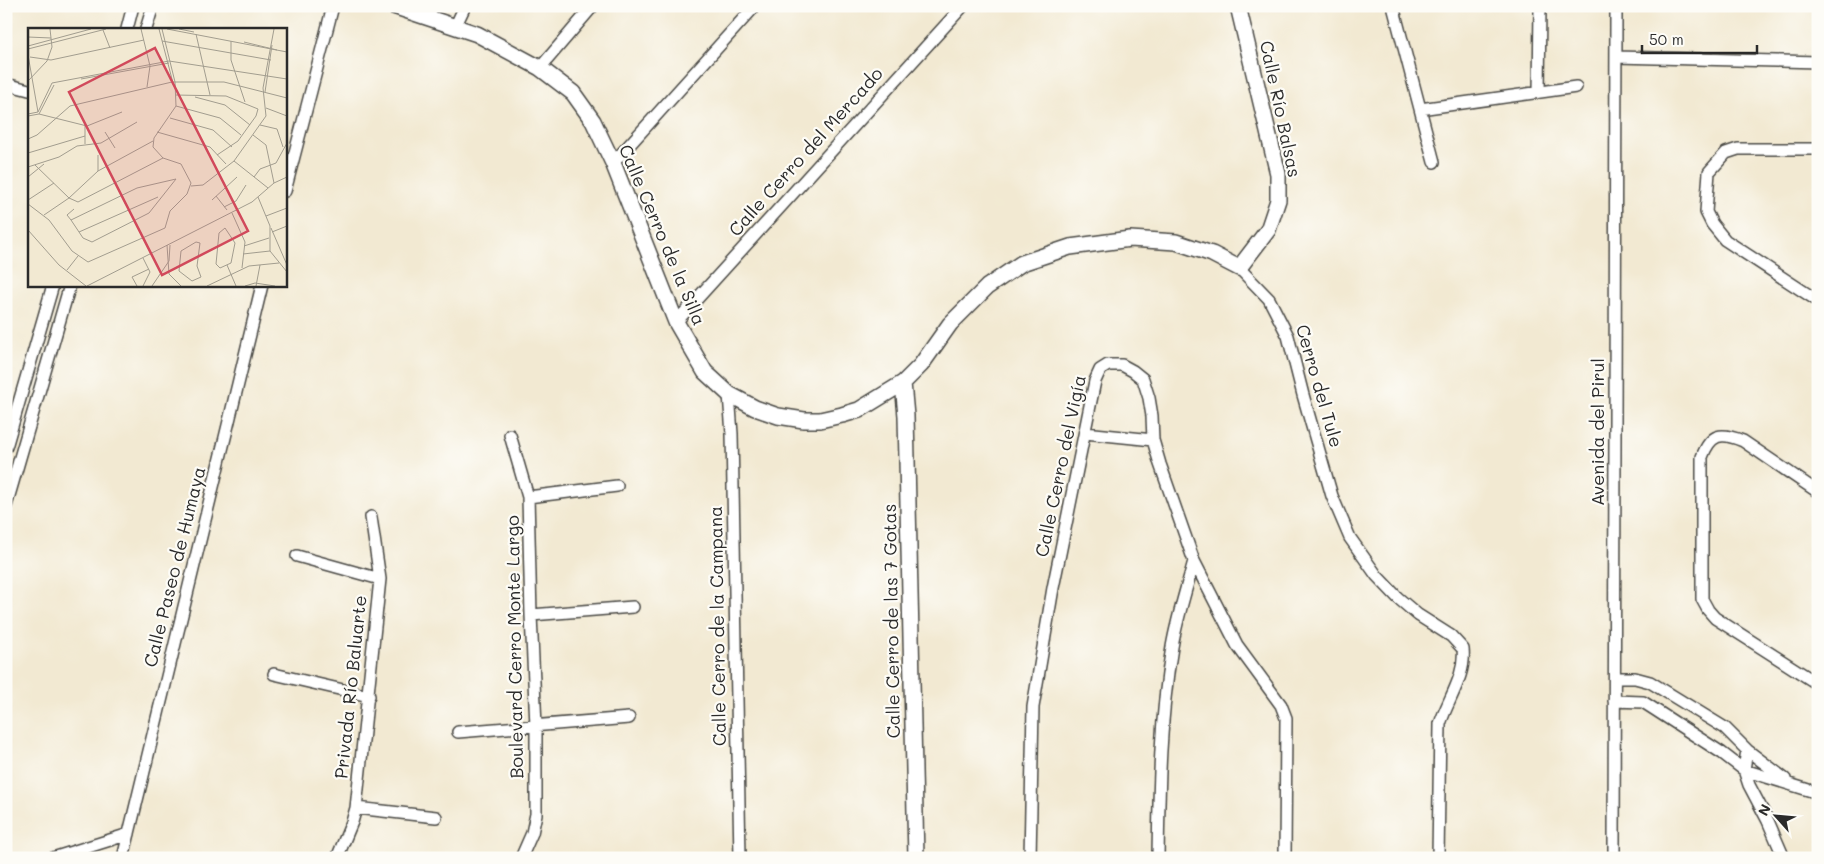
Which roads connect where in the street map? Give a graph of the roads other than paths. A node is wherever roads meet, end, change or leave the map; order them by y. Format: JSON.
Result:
{"nodes":[{"id":1,"x":133,"y":6,"type":"edge"},
{"id":2,"x":152,"y":6,"type":"edge"},
{"id":3,"x":332,"y":6,"type":"edge"},
{"id":4,"x":393,"y":6,"type":"edge"},
{"id":5,"x":466,"y":6,"type":"edge"},
{"id":6,"x":594,"y":6,"type":"edge"},
{"id":7,"x":756,"y":6,"type":"edge"},
{"id":8,"x":963,"y":6,"type":"edge"},
{"id":9,"x":1238,"y":6,"type":"edge"},
{"id":10,"x":1393,"y":6,"type":"edge"},
{"id":11,"x":1540,"y":6,"type":"edge"},
{"id":12,"x":1616,"y":6,"type":"edge"},
{"id":13,"x":455,"y":26,"type":"junction"},
{"id":14,"x":127,"y":28,"type":"edge"},
{"id":15,"x":146,"y":28,"type":"edge"},
{"id":16,"x":1616,"y":57,"type":"junction"},
{"id":17,"x":1818,"y":62,"type":"edge"},
{"id":18,"x":540,"y":68,"type":"junction"},
{"id":19,"x":6,"y":84,"type":"edge"},
{"id":20,"x":1576,"y":87,"type":"dead end"},
{"id":21,"x":28,"y":90,"type":"edge"},
{"id":22,"x":1539,"y":92,"type":"junction"},
{"id":23,"x":1420,"y":109,"type":"junction"},
{"id":24,"x":1818,"y":150,"type":"edge"},
{"id":25,"x":1434,"y":162,"type":"dead end"},
{"id":26,"x":613,"y":164,"type":"junction"},
{"id":27,"x":286,"y":187,"type":"edge"},
{"id":28,"x":1239,"y":268,"type":"junction"},
{"id":29,"x":53,"y":286,"type":"edge"},
{"id":30,"x":70,"y":286,"type":"edge"},
{"id":31,"x":262,"y":286,"type":"edge"},
{"id":32,"x":1818,"y":301,"type":"edge"},
{"id":33,"x":676,"y":322,"type":"junction"},
{"id":34,"x":903,"y":384,"type":"junction"},
{"id":35,"x":729,"y":394,"type":"junction"},
{"id":36,"x":1085,"y":433,"type":"junction"},
{"id":37,"x":510,"y":435,"type":"dead end"},
{"id":38,"x":1153,"y":440,"type":"junction"},
{"id":39,"x":6,"y":447,"type":"edge"},
{"id":40,"x":617,"y":486,"type":"dead end"},
{"id":41,"x":1818,"y":492,"type":"edge"},
{"id":42,"x":528,"y":497,"type":"junction"},
{"id":43,"x":6,"y":506,"type":"edge"},
{"id":44,"x":371,"y":517,"type":"dead end"},
{"id":45,"x":297,"y":556,"type":"dead end"},
{"id":46,"x":1194,"y":561,"type":"junction"},
{"id":47,"x":380,"y":579,"type":"junction"},
{"id":48,"x":633,"y":607,"type":"dead end"},
{"id":49,"x":531,"y":615,"type":"junction"},
{"id":50,"x":274,"y":674,"type":"dead end"},
{"id":51,"x":1614,"y":678,"type":"junction"},
{"id":52,"x":1818,"y":684,"type":"edge"},
{"id":53,"x":369,"y":696,"type":"junction"},
{"id":54,"x":1614,"y":701,"type":"junction"},
{"id":55,"x":629,"y":718,"type":"dead end"},
{"id":56,"x":536,"y":726,"type":"junction"},
{"id":57,"x":458,"y":732,"type":"dead end"},
{"id":58,"x":1747,"y":750,"type":"junction"},
{"id":59,"x":1744,"y":770,"type":"junction"},
{"id":60,"x":1793,"y":784,"type":"junction"},
{"id":61,"x":1818,"y":793,"type":"edge"},
{"id":62,"x":356,"y":808,"type":"junction"},
{"id":63,"x":436,"y":817,"type":"dead end"},
{"id":64,"x":129,"y":834,"type":"junction"},
{"id":65,"x":53,"y":858,"type":"edge"},
{"id":66,"x":123,"y":858,"type":"edge"},
{"id":67,"x":337,"y":858,"type":"edge"},
{"id":68,"x":521,"y":858,"type":"edge"},
{"id":69,"x":740,"y":858,"type":"edge"},
{"id":70,"x":916,"y":858,"type":"edge"},
{"id":71,"x":1030,"y":858,"type":"edge"},
{"id":72,"x":1158,"y":858,"type":"edge"},
{"id":73,"x":1285,"y":858,"type":"edge"},
{"id":74,"x":1438,"y":858,"type":"edge"},
{"id":75,"x":1614,"y":858,"type":"edge"},
{"id":76,"x":1784,"y":858,"type":"edge"}],
"edges":[{"from":1,"to":14,"type":"street"},
{"from":2,"to":15,"type":"street"},
{"from":3,"to":27,"type":"street"},
{"from":4,"to":13,"type":"street","name":"Calle Cerro de la Silla"},
{"from":5,"to":13,"type":"street"},
{"from":6,"to":18,"type":"street"},
{"from":7,"to":26,"type":"street"},
{"from":8,"to":33,"type":"street","name":"Calle Cerro del Mercado"},
{"from":9,"to":28,"type":"street","name":"Calle Río Balsas"},
{"from":10,"to":23,"type":"street"},
{"from":11,"to":22,"type":"street"},
{"from":12,"to":16,"type":"street","name":"Avenida del Pirul"},
{"from":13,"to":18,"type":"street","name":"Calle Cerro de la Silla"},
{"from":16,"to":17,"type":"street"},
{"from":16,"to":51,"type":"street","name":"Avenida del Pirul"},
{"from":18,"to":26,"type":"street","name":"Calle Cerro de la Silla"},
{"from":19,"to":21,"type":"street"},
{"from":20,"to":22,"type":"street"},
{"from":22,"to":23,"type":"street"},
{"from":23,"to":25,"type":"street"},
{"from":24,"to":32,"type":"street"},
{"from":26,"to":33,"type":"street","name":"Calle Cerro de la Silla"},
{"from":28,"to":34,"type":"street","name":"Cerro del Tule"},
{"from":28,"to":74,"type":"street","name":"Cerro del Tule"},
{"from":29,"to":39,"type":"street"},
{"from":30,"to":43,"type":"street"},
{"from":31,"to":64,"type":"street","name":"Calle Paseo de Humaya"},
{"from":33,"to":35,"type":"street","name":"Calle Cerro de la Silla"},
{"from":34,"to":35,"type":"street","name":"Calle Cerro de la Silla"},
{"from":34,"to":70,"type":"street","name":"Calle Cerro de las 7 Gotas"},
{"from":35,"to":69,"type":"street","name":"Calle Cerro de la Campana"},
{"from":36,"to":38,"type":"street"},
{"from":36,"to":38,"type":"street","name":"Calle Cerro del Vigía"},
{"from":36,"to":71,"type":"street","name":"Calle Cerro del Vigía"},
{"from":37,"to":42,"type":"street","name":"Boulevard Cerro Monte Largo"},
{"from":38,"to":46,"type":"street","name":"Calle Cerro del Vigía"},
{"from":40,"to":42,"type":"street"},
{"from":41,"to":52,"type":"street"},
{"from":42,"to":49,"type":"street","name":"Boulevard Cerro Monte Largo"},
{"from":44,"to":47,"type":"street","name":"Privada Río Baluarte"},
{"from":45,"to":47,"type":"street"},
{"from":46,"to":72,"type":"street"},
{"from":46,"to":73,"type":"street","name":"Calle Cerro del Vigía"},
{"from":47,"to":53,"type":"street","name":"Privada Río Baluarte"},
{"from":48,"to":49,"type":"street"},
{"from":49,"to":56,"type":"street","name":"Boulevard Cerro Monte Largo"},
{"from":50,"to":53,"type":"street"},
{"from":51,"to":54,"type":"street","name":"Avenida del Pirul"},
{"from":51,"to":58,"type":"street"},
{"from":53,"to":62,"type":"street","name":"Privada Río Baluarte"},
{"from":54,"to":59,"type":"street"},
{"from":54,"to":75,"type":"street","name":"Avenida del Pirul"},
{"from":55,"to":56,"type":"street"},
{"from":56,"to":57,"type":"street"},
{"from":56,"to":68,"type":"street","name":"Boulevard Cerro Monte Largo"},
{"from":58,"to":59,"type":"street"},
{"from":58,"to":60,"type":"street"},
{"from":59,"to":60,"type":"street"},
{"from":59,"to":76,"type":"street"},
{"from":60,"to":61,"type":"street"},
{"from":62,"to":63,"type":"street"},
{"from":62,"to":67,"type":"street","name":"Privada Río Baluarte"},
{"from":64,"to":65,"type":"street"},
{"from":64,"to":66,"type":"street","name":"Calle Paseo de Humaya"}]}
